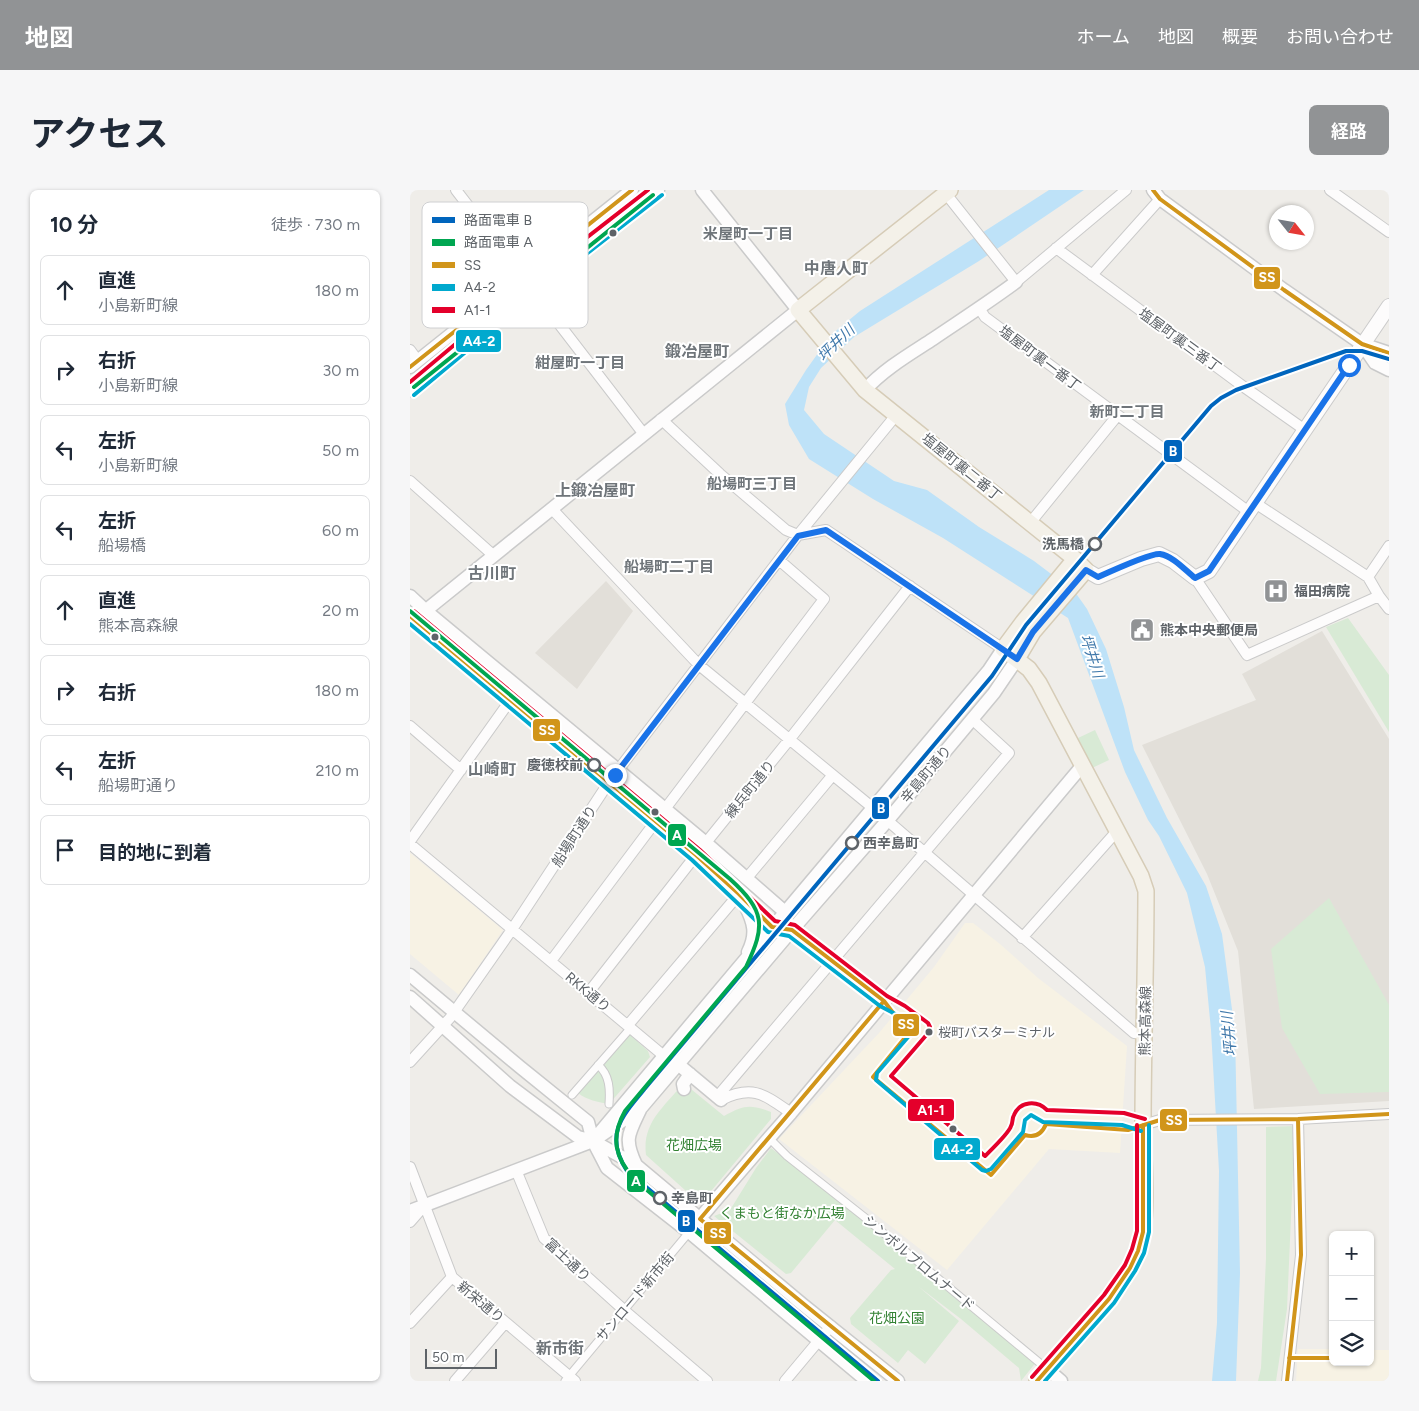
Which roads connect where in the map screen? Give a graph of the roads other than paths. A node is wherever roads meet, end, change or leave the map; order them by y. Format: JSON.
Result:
{"nodes":[{"id":1,"x":456,"y":190,"type":"edge"},
{"id":2,"x":632,"y":190,"type":"edge"},
{"id":3,"x":658,"y":190,"type":"edge"},
{"id":4,"x":702,"y":190,"type":"edge"},
{"id":5,"x":1126,"y":190,"type":"edge"},
{"id":6,"x":1330,"y":190,"type":"edge"},
{"id":7,"x":947,"y":191,"type":"edge"},
{"id":8,"x":1157,"y":195,"type":"edge"},
{"id":9,"x":465,"y":202,"type":"edge"},
{"id":10,"x":588,"y":224,"type":"edge"},
{"id":11,"x":1389,"y":232,"type":"edge"},
{"id":12,"x":588,"y":245,"type":"edge"},
{"id":13,"x":1056,"y":248,"type":"junction"},
{"id":14,"x":1092,"y":275,"type":"junction"},
{"id":15,"x":1016,"y":282,"type":"junction"},
{"id":16,"x":1389,"y":306,"type":"edge"},
{"id":17,"x":979,"y":308,"type":"junction"},
{"id":18,"x":798,"y":310,"type":"junction"},
{"id":19,"x":458,"y":328,"type":"edge"},
{"id":20,"x":484,"y":328,"type":"edge"},
{"id":21,"x":561,"y":328,"type":"edge"},
{"id":22,"x":1362,"y":344,"type":"junction"},
{"id":23,"x":410,"y":350,"type":"edge"},
{"id":24,"x":1389,"y":353,"type":"edge"},
{"id":25,"x":414,"y":364,"type":"edge"},
{"id":26,"x":1389,"y":370,"type":"edge"},
{"id":27,"x":410,"y":390,"type":"edge"},
{"id":28,"x":865,"y":390,"type":"junction"},
{"id":29,"x":897,"y":414,"type":"junction"},
{"id":30,"x":1117,"y":416,"type":"junction"},
{"id":31,"x":661,"y":419,"type":"junction"},
{"id":32,"x":1305,"y":430,"type":"junction"},
{"id":33,"x":643,"y":434,"type":"junction"},
{"id":34,"x":410,"y":481,"type":"edge"},
{"id":35,"x":1252,"y":508,"type":"junction"},
{"id":36,"x":552,"y":509,"type":"junction"},
{"id":37,"x":1030,"y":523,"type":"junction"},
{"id":38,"x":798,"y":536,"type":"junction"},
{"id":39,"x":1389,"y":546,"type":"edge"},
{"id":40,"x":493,"y":555,"type":"junction"},
{"id":41,"x":1075,"y":559,"type":"junction"},
{"id":42,"x":779,"y":560,"type":"junction"},
{"id":43,"x":1086,"y":570,"type":"junction"},
{"id":44,"x":1368,"y":577,"type":"junction"},
{"id":45,"x":1195,"y":578,"type":"junction"},
{"id":46,"x":1067,"y":580,"type":"junction"},
{"id":47,"x":910,"y":586,"type":"junction"},
{"id":48,"x":410,"y":596,"type":"edge"},
{"id":49,"x":1379,"y":596,"type":"junction"},
{"id":50,"x":1389,"y":609,"type":"edge"},
{"id":51,"x":425,"y":610,"type":"junction"},
{"id":52,"x":411,"y":620,"type":"edge"},
{"id":53,"x":1028,"y":627,"type":"junction"},
{"id":54,"x":1003,"y":649,"type":"junction"},
{"id":55,"x":1017,"y":659,"type":"junction"},
{"id":56,"x":699,"y":665,"type":"junction"},
{"id":57,"x":518,"y":688,"type":"junction"},
{"id":58,"x":510,"y":700,"type":"junction"},
{"id":59,"x":745,"y":703,"type":"junction"},
{"id":60,"x":972,"y":719,"type":"junction"},
{"id":61,"x":410,"y":726,"type":"edge"},
{"id":62,"x":789,"y":740,"type":"junction"},
{"id":63,"x":1082,"y":766,"type":"junction"},
{"id":64,"x":460,"y":770,"type":"junction"},
{"id":65,"x":619,"y":771,"type":"junction"},
{"id":66,"x":832,"y":776,"type":"junction"},
{"id":67,"x":609,"y":782,"type":"junction"},
{"id":68,"x":873,"y":808,"type":"junction"},
{"id":69,"x":665,"y":809,"type":"junction"},
{"id":70,"x":887,"y":821,"type":"junction"},
{"id":71,"x":656,"y":822,"type":"junction"},
{"id":72,"x":1117,"y":832,"type":"junction"},
{"id":73,"x":410,"y":842,"type":"edge"},
{"id":74,"x":706,"y":843,"type":"junction"},
{"id":75,"x":924,"y":854,"type":"junction"},
{"id":76,"x":696,"y":855,"type":"junction"},
{"id":77,"x":746,"y":879,"type":"junction"},
{"id":78,"x":739,"y":894,"type":"junction"},
{"id":79,"x":973,"y":896,"type":"junction"},
{"id":80,"x":785,"y":912,"type":"junction"},
{"id":81,"x":772,"y":927,"type":"junction"},
{"id":82,"x":513,"y":928,"type":"junction"},
{"id":83,"x":792,"y":930,"type":"junction"},
{"id":84,"x":1022,"y":938,"type":"junction"},
{"id":85,"x":833,"y":961,"type":"junction"},
{"id":86,"x":552,"y":962,"type":"junction"},
{"id":87,"x":743,"y":964,"type":"junction"},
{"id":88,"x":410,"y":975,"type":"edge"},
{"id":89,"x":589,"y":992,"type":"junction"},
{"id":90,"x":410,"y":998,"type":"edge"},
{"id":91,"x":884,"y":1001,"type":"junction"},
{"id":92,"x":458,"y":1006,"type":"junction"},
{"id":93,"x":444,"y":1025,"type":"junction"},
{"id":94,"x":628,"y":1028,"type":"junction"},
{"id":95,"x":1145,"y":1034,"type":"junction"},
{"id":96,"x":664,"y":1056,"type":"junction"},
{"id":97,"x":410,"y":1062,"type":"edge"},
{"id":98,"x":678,"y":1064,"type":"junction"},
{"id":99,"x":598,"y":1065,"type":"junction"},
{"id":100,"x":690,"y":1074,"type":"junction"},
{"id":101,"x":684,"y":1089,"type":"dead end"},
{"id":102,"x":572,"y":1095,"type":"dead end"},
{"id":103,"x":719,"y":1099,"type":"junction"},
{"id":104,"x":608,"y":1104,"type":"dead end"},
{"id":105,"x":641,"y":1108,"type":"junction"},
{"id":106,"x":791,"y":1113,"type":"junction"},
{"id":107,"x":1389,"y":1114,"type":"edge"},
{"id":108,"x":1298,"y":1119,"type":"junction"},
{"id":109,"x":1143,"y":1125,"type":"junction"},
{"id":110,"x":769,"y":1138,"type":"junction"},
{"id":111,"x":593,"y":1141,"type":"junction"},
{"id":112,"x":636,"y":1165,"type":"junction"},
{"id":113,"x":410,"y":1167,"type":"edge"},
{"id":114,"x":516,"y":1170,"type":"junction"},
{"id":115,"x":410,"y":1206,"type":"edge"},
{"id":116,"x":424,"y":1206,"type":"junction"},
{"id":117,"x":410,"y":1211,"type":"edge"},
{"id":118,"x":700,"y":1218,"type":"junction"},
{"id":119,"x":410,"y":1222,"type":"edge"},
{"id":120,"x":687,"y":1234,"type":"junction"},
{"id":121,"x":452,"y":1278,"type":"junction"},
{"id":122,"x":625,"y":1311,"type":"junction"},
{"id":123,"x":410,"y":1323,"type":"edge"},
{"id":124,"x":505,"y":1323,"type":"junction"},
{"id":125,"x":831,"y":1326,"type":"junction"},
{"id":126,"x":819,"y":1340,"type":"junction"},
{"id":127,"x":1047,"y":1369,"type":"junction"},
{"id":128,"x":570,"y":1379,"type":"edge"},
{"id":129,"x":455,"y":1381,"type":"edge"},
{"id":130,"x":707,"y":1381,"type":"edge"},
{"id":131,"x":785,"y":1381,"type":"edge"},
{"id":132,"x":867,"y":1381,"type":"edge"},
{"id":133,"x":898,"y":1381,"type":"edge"},
{"id":134,"x":1036,"y":1381,"type":"edge"},
{"id":135,"x":1061,"y":1381,"type":"edge"},
{"id":136,"x":1287,"y":1381,"type":"edge"}],
"edges":[{"from":1,"to":9,"type":"street"},
{"from":2,"to":10,"type":"street"},
{"from":3,"to":12,"type":"street"},
{"from":4,"to":18,"type":"street"},
{"from":5,"to":13,"type":"street"},
{"from":6,"to":11,"type":"street"},
{"from":7,"to":15,"type":"street"},
{"from":7,"to":18,"type":"main road"},
{"from":8,"to":14,"type":"street"},
{"from":8,"to":22,"type":"street"},
{"from":13,"to":14,"type":"street","name":"塩屋町裏三番丁"},
{"from":13,"to":15,"type":"street"},
{"from":14,"to":32,"type":"street","name":"塩屋町裏三番丁"},
{"from":15,"to":17,"type":"street"},
{"from":16,"to":22,"type":"main road"},
{"from":17,"to":28,"type":"street"},
{"from":17,"to":30,"type":"street","name":"塩屋町裏一番丁"},
{"from":18,"to":28,"type":"main road","name":"塩屋町裏二番丁"},
{"from":18,"to":31,"type":"street"},
{"from":19,"to":25,"type":"street"},
{"from":20,"to":27,"type":"street"},
{"from":21,"to":33,"type":"street"},
{"from":22,"to":24,"type":"street"},
{"from":22,"to":26,"type":"street"},
{"from":22,"to":32,"type":"main road"},
{"from":23,"to":25,"type":"street"},
{"from":28,"to":29,"type":"main road","name":"塩屋町裏二番丁"},
{"from":29,"to":37,"type":"main road","name":"塩屋町裏二番丁"},
{"from":29,"to":38,"type":"street","name":"船場町通り"},
{"from":30,"to":35,"type":"street","name":"塩屋町裏一番丁"},
{"from":30,"to":37,"type":"street"},
{"from":31,"to":33,"type":"street"},
{"from":31,"to":38,"type":"street"},
{"from":32,"to":35,"type":"main road"},
{"from":33,"to":36,"type":"street"},
{"from":34,"to":40,"type":"street"},
{"from":35,"to":44,"type":"street","name":"塩屋町裏一番丁"},
{"from":35,"to":45,"type":"main road"},
{"from":36,"to":40,"type":"street"},
{"from":36,"to":56,"type":"street"},
{"from":37,"to":41,"type":"main road","name":"塩屋町裏二番丁"},
{"from":38,"to":42,"type":"street","name":"船場町通り"},
{"from":38,"to":47,"type":"street"},
{"from":39,"to":44,"type":"street"},
{"from":40,"to":51,"type":"street"},
{"from":41,"to":43,"type":"main road","name":"塩屋町裏二番丁"},
{"from":41,"to":46,"type":"main road"},
{"from":42,"to":56,"type":"street","name":"船場町通り"},
{"from":42,"to":59,"type":"street"},
{"from":43,"to":45,"type":"main road"},
{"from":43,"to":46,"type":"main road"},
{"from":44,"to":49,"type":"street"},
{"from":45,"to":49,"type":"street"},
{"from":46,"to":53,"type":"main road"},
{"from":47,"to":54,"type":"street"},
{"from":47,"to":62,"type":"street","name":"練兵町通り"},
{"from":48,"to":51,"type":"street"},
{"from":49,"to":50,"type":"street"},
{"from":51,"to":52,"type":"street"},
{"from":51,"to":57,"type":"street"},
{"from":52,"to":58,"type":"street"},
{"from":53,"to":54,"type":"main road"},
{"from":53,"to":55,"type":"main road"},
{"from":54,"to":55,"type":"main road","name":"熊本高森線"},
{"from":54,"to":68,"type":"street","name":"辛島町通り"},
{"from":55,"to":60,"type":"street","name":"辛島町通り"},
{"from":55,"to":63,"type":"main road","name":"熊本高森線"},
{"from":56,"to":59,"type":"street"},
{"from":56,"to":65,"type":"street","name":"船場町通り"},
{"from":57,"to":58,"type":"street"},
{"from":57,"to":65,"type":"street"},
{"from":58,"to":64,"type":"street"},
{"from":58,"to":67,"type":"street"},
{"from":59,"to":62,"type":"street"},
{"from":59,"to":69,"type":"street"},
{"from":60,"to":70,"type":"street","name":"辛島町通り"},
{"from":60,"to":75,"type":"street"},
{"from":61,"to":64,"type":"street"},
{"from":62,"to":66,"type":"street"},
{"from":62,"to":74,"type":"street","name":"練兵町通り"},
{"from":63,"to":72,"type":"main road","name":"熊本高森線"},
{"from":63,"to":79,"type":"street"},
{"from":64,"to":73,"type":"street"},
{"from":65,"to":67,"type":"street","name":"船場町通り"},
{"from":65,"to":69,"type":"street"},
{"from":66,"to":68,"type":"street"},
{"from":66,"to":77,"type":"street"},
{"from":67,"to":71,"type":"street"},
{"from":67,"to":82,"type":"street","name":"船場町通り"},
{"from":68,"to":70,"type":"street"},
{"from":68,"to":80,"type":"street","name":"辛島町通り"},
{"from":69,"to":74,"type":"street"},
{"from":70,"to":75,"type":"street"},
{"from":70,"to":83,"type":"street","name":"辛島町通り"},
{"from":71,"to":76,"type":"street"},
{"from":71,"to":86,"type":"street"},
{"from":72,"to":84,"type":"street"},
{"from":72,"to":95,"type":"main road","name":"熊本高森線"},
{"from":73,"to":82,"type":"street","name":"RKK通り"},
{"from":74,"to":76,"type":"street","name":"練兵町通り"},
{"from":74,"to":77,"type":"street"},
{"from":75,"to":79,"type":"street"},
{"from":75,"to":85,"type":"street"},
{"from":76,"to":78,"type":"street"},
{"from":76,"to":89,"type":"street","name":"練兵町通り"},
{"from":77,"to":80,"type":"street"},
{"from":78,"to":81,"type":"street"},
{"from":78,"to":87,"type":"street"},
{"from":78,"to":94,"type":"street"},
{"from":79,"to":84,"type":"street"},
{"from":79,"to":91,"type":"street"},
{"from":80,"to":81,"type":"street","name":"辛島町通り"},
{"from":80,"to":83,"type":"street"},
{"from":81,"to":83,"type":"street"},
{"from":81,"to":87,"type":"street","name":"辛島町通り"},
{"from":82,"to":86,"type":"street","name":"RKK通り"},
{"from":82,"to":92,"type":"street","name":"船場町通り"},
{"from":83,"to":85,"type":"street"},
{"from":83,"to":98,"type":"street","name":"辛島町通り"},
{"from":84,"to":95,"type":"street"},
{"from":85,"to":91,"type":"street"},
{"from":85,"to":103,"type":"street"},
{"from":86,"to":89,"type":"street","name":"RKK通り"},
{"from":87,"to":96,"type":"street","name":"辛島町通り"},
{"from":88,"to":92,"type":"street"},
{"from":89,"to":94,"type":"street","name":"RKK通り"},
{"from":90,"to":93,"type":"street"},
{"from":91,"to":106,"type":"street"},
{"from":92,"to":93,"type":"street","name":"船場町通り"},
{"from":92,"to":111,"type":"street"},
{"from":93,"to":97,"type":"street","name":"船場町通り"},
{"from":93,"to":111,"type":"street"},
{"from":94,"to":96,"type":"street","name":"RKK通り"},
{"from":94,"to":99,"type":"street"},
{"from":95,"to":109,"type":"main road","name":"熊本高森線"},
{"from":96,"to":98,"type":"street"},
{"from":96,"to":111,"type":"street","name":"辛島町通り"},
{"from":98,"to":100,"type":"street"},
{"from":98,"to":105,"type":"street","name":"辛島町通り"},
{"from":99,"to":102,"type":"street"},
{"from":99,"to":104,"type":"street"},
{"from":100,"to":101,"type":"street"},
{"from":100,"to":103,"type":"street"},
{"from":103,"to":106,"type":"street"},
{"from":105,"to":111,"type":"street","name":"辛島町通り"},
{"from":105,"to":112,"type":"street"},
{"from":106,"to":110,"type":"street"},
{"from":107,"to":108,"type":"street"},
{"from":108,"to":109,"type":"street"},
{"from":108,"to":136,"type":"street"},
{"from":109,"to":127,"type":"main road","name":"熊本高森線"},
{"from":110,"to":118,"type":"street"},
{"from":110,"to":127,"type":"street","name":"シンボルプロムナード"},
{"from":111,"to":112,"type":"street"},
{"from":111,"to":114,"type":"street"},
{"from":111,"to":120,"type":"street"},
{"from":112,"to":118,"type":"street"},
{"from":113,"to":116,"type":"street","name":"新栄通り"},
{"from":114,"to":116,"type":"street"},
{"from":114,"to":122,"type":"street","name":"富士通り"},
{"from":115,"to":116,"type":"street"},
{"from":116,"to":117,"type":"street"},
{"from":116,"to":119,"type":"street"},
{"from":116,"to":121,"type":"street","name":"新栄通り"},
{"from":118,"to":120,"type":"street"},
{"from":118,"to":125,"type":"street"},
{"from":120,"to":122,"type":"street","name":"サンロード新市街"},
{"from":120,"to":126,"type":"street"},
{"from":121,"to":123,"type":"street"},
{"from":121,"to":124,"type":"street","name":"新栄通り"},
{"from":122,"to":128,"type":"street","name":"サンロード新市街"},
{"from":122,"to":130,"type":"street","name":"富士通り"},
{"from":124,"to":128,"type":"street","name":"新栄通り"},
{"from":124,"to":129,"type":"street"},
{"from":125,"to":126,"type":"street"},
{"from":125,"to":133,"type":"street"},
{"from":126,"to":131,"type":"street"},
{"from":126,"to":132,"type":"street"},
{"from":127,"to":134,"type":"main road","name":"熊本高森線"},
{"from":127,"to":135,"type":"street"}]}
